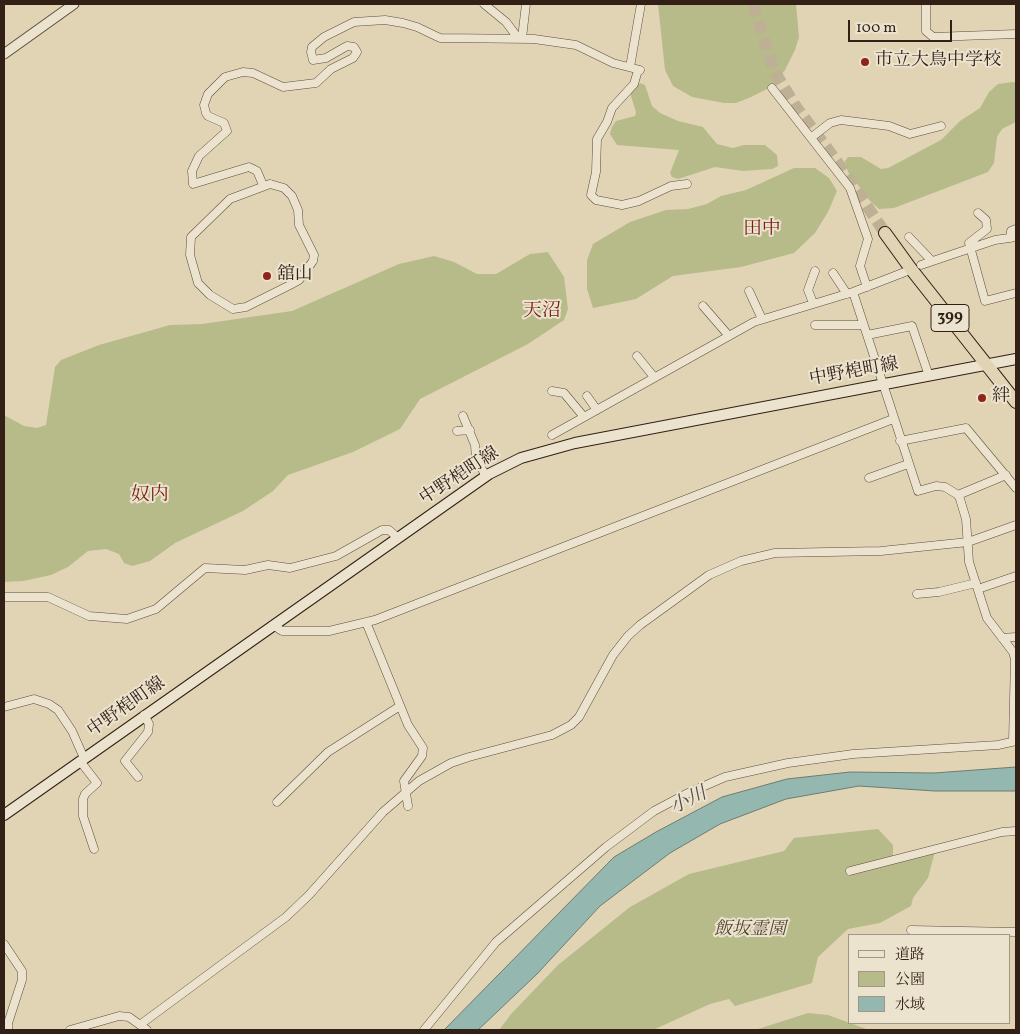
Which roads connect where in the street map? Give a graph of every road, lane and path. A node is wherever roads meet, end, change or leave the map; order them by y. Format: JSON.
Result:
{"nodes":[{"id":1,"x":74,"y":4,"type":"edge"},
{"id":2,"x":484,"y":4,"type":"edge"},
{"id":3,"x":526,"y":4,"type":"edge"},
{"id":4,"x":641,"y":4,"type":"edge"},
{"id":5,"x":926,"y":4,"type":"edge"},
{"id":6,"x":1016,"y":34,"type":"edge"},
{"id":7,"x":520,"y":38,"type":"junction"},
{"id":8,"x":4,"y":54,"type":"edge"},
{"id":9,"x":630,"y":67,"type":"junction"},
{"id":10,"x":772,"y":88,"type":"dead end"},
{"id":11,"x":941,"y":126,"type":"dead end"},
{"id":12,"x":812,"y":137,"type":"junction"},
{"id":13,"x":687,"y":184,"type":"dead end"},
{"id":14,"x":263,"y":185,"type":"junction"},
{"id":15,"x":978,"y":213,"type":"dead end"},
{"id":16,"x":1016,"y":229,"type":"edge"},
{"id":17,"x":885,"y":232,"type":"tunnel mouth"},
{"id":18,"x":909,"y":236,"type":"dead end"},
{"id":19,"x":1013,"y":237,"type":"edge"},
{"id":20,"x":970,"y":248,"type":"junction"},
{"id":21,"x":931,"y":260,"type":"junction"},
{"id":22,"x":921,"y":265,"type":"dead end"},
{"id":23,"x":815,"y":271,"type":"dead end"},
{"id":24,"x":905,"y":272,"type":"dead end"},
{"id":25,"x":833,"y":273,"type":"dead end"},
{"id":26,"x":867,"y":286,"type":"junction"},
{"id":27,"x":750,"y":291,"type":"dead end"},
{"id":28,"x":850,"y":293,"type":"junction"},
{"id":29,"x":1016,"y":293,"type":"edge"},
{"id":30,"x":813,"y":303,"type":"junction"},
{"id":31,"x":703,"y":306,"type":"dead end"},
{"id":32,"x":762,"y":319,"type":"junction"},
{"id":33,"x":863,"y":325,"type":"junction"},
{"id":34,"x":815,"y":326,"type":"dead end"},
{"id":35,"x":866,"y":335,"type":"junction"},
{"id":36,"x":729,"y":336,"type":"junction"},
{"id":37,"x":637,"y":356,"type":"dead end"},
{"id":38,"x":1016,"y":359,"type":"edge"},
{"id":39,"x":987,"y":365,"type":"junction"},
{"id":40,"x":929,"y":376,"type":"junction"},
{"id":41,"x":654,"y":378,"type":"junction"},
{"id":42,"x":882,"y":385,"type":"junction"},
{"id":43,"x":552,"y":391,"type":"dead end"},
{"id":44,"x":587,"y":396,"type":"dead end"},
{"id":45,"x":1016,"y":402,"type":"edge"},
{"id":46,"x":597,"y":410,"type":"junction"},
{"id":47,"x":463,"y":416,"type":"dead end"},
{"id":48,"x":584,"y":417,"type":"junction"},
{"id":49,"x":893,"y":419,"type":"junction"},
{"id":50,"x":562,"y":429,"type":"junction"},
{"id":51,"x":470,"y":430,"type":"junction"},
{"id":52,"x":458,"y":431,"type":"dead end"},
{"id":53,"x":552,"y":435,"type":"dead end"},
{"id":54,"x":900,"y":442,"type":"junction"},
{"id":55,"x":568,"y":445,"type":"junction"},
{"id":56,"x":908,"y":464,"type":"junction"},
{"id":57,"x":1006,"y":475,"type":"junction"},
{"id":58,"x":486,"y":476,"type":"junction"},
{"id":59,"x":869,"y":478,"type":"dead end"},
{"id":60,"x":1016,"y":488,"type":"edge"},
{"id":61,"x":958,"y":495,"type":"junction"},
{"id":62,"x":1016,"y":525,"type":"edge"},
{"id":63,"x":398,"y":538,"type":"junction"},
{"id":64,"x":968,"y":542,"type":"junction"},
{"id":65,"x":1016,"y":576,"type":"edge"},
{"id":66,"x":977,"y":586,"type":"junction"},
{"id":67,"x":917,"y":594,"type":"dead end"},
{"id":68,"x":4,"y":597,"type":"edge"},
{"id":69,"x":366,"y":622,"type":"junction"},
{"id":70,"x":273,"y":625,"type":"junction"},
{"id":71,"x":1016,"y":637,"type":"edge"},
{"id":72,"x":1002,"y":638,"type":"junction"},
{"id":73,"x":1015,"y":693,"type":"edge"},
{"id":74,"x":400,"y":706,"type":"junction"},
{"id":75,"x":4,"y":707,"type":"edge"},
{"id":76,"x":144,"y":715,"type":"junction"},
{"id":77,"x":1015,"y":741,"type":"edge"},
{"id":78,"x":82,"y":759,"type":"junction"},
{"id":79,"x":138,"y":777,"type":"dead end"},
{"id":80,"x":405,"y":792,"type":"junction"},
{"id":81,"x":277,"y":802,"type":"dead end"},
{"id":82,"x":408,"y":806,"type":"dead end"},
{"id":83,"x":4,"y":815,"type":"edge"},
{"id":84,"x":1016,"y":831,"type":"edge"},
{"id":85,"x":94,"y":849,"type":"dead end"},
{"id":86,"x":850,"y":871,"type":"dead end"},
{"id":87,"x":911,"y":930,"type":"dead end"},
{"id":88,"x":1016,"y":932,"type":"edge"},
{"id":89,"x":4,"y":944,"type":"edge"},
{"id":90,"x":140,"y":1024,"type":"junction"},
{"id":91,"x":8,"y":1030,"type":"edge"},
{"id":92,"x":70,"y":1030,"type":"edge"},
{"id":93,"x":147,"y":1030,"type":"edge"},
{"id":94,"x":424,"y":1030,"type":"edge"}],
"edges":[{"from":1,"to":8,"type":"street"},
{"from":2,"to":7,"type":"street"},
{"from":3,"to":7,"type":"street"},
{"from":4,"to":9,"type":"street"},
{"from":5,"to":6,"type":"street"},
{"from":7,"to":9,"type":"street"},
{"from":7,"to":14,"type":"street"},
{"from":9,"to":13,"type":"street"},
{"from":10,"to":12,"type":"street"},
{"from":11,"to":12,"type":"street"},
{"from":12,"to":26,"type":"street"},
{"from":14,"to":14,"type":"street"},
{"from":15,"to":20,"type":"street"},
{"from":16,"to":19,"type":"street"},
{"from":17,"to":39,"type":"highway","number":"399"},
{"from":18,"to":21,"type":"street"},
{"from":19,"to":20,"type":"street"},
{"from":20,"to":21,"type":"street"},
{"from":20,"to":29,"type":"street"},
{"from":21,"to":22,"type":"street"},
{"from":23,"to":30,"type":"street"},
{"from":24,"to":26,"type":"street"},
{"from":25,"to":28,"type":"street"},
{"from":26,"to":28,"type":"street"},
{"from":27,"to":32,"type":"street"},
{"from":28,"to":30,"type":"street"},
{"from":28,"to":33,"type":"street"},
{"from":30,"to":32,"type":"street"},
{"from":31,"to":36,"type":"street"},
{"from":32,"to":36,"type":"street"},
{"from":33,"to":34,"type":"street"},
{"from":33,"to":35,"type":"street"},
{"from":35,"to":40,"type":"street"},
{"from":35,"to":42,"type":"street"},
{"from":36,"to":41,"type":"street"},
{"from":37,"to":41,"type":"street"},
{"from":38,"to":39,"type":"main road","name":"中野梍町線"},
{"from":39,"to":40,"type":"main road","name":"中野梍町線"},
{"from":39,"to":45,"type":"highway","number":"399"},
{"from":40,"to":42,"type":"main road","name":"中野梍町線"},
{"from":41,"to":46,"type":"street"},
{"from":42,"to":49,"type":"street"},
{"from":42,"to":55,"type":"main road","name":"中野梍町線"},
{"from":43,"to":48,"type":"street"},
{"from":44,"to":46,"type":"street"},
{"from":46,"to":48,"type":"street"},
{"from":47,"to":51,"type":"street"},
{"from":48,"to":50,"type":"street"},
{"from":49,"to":54,"type":"street"},
{"from":49,"to":69,"type":"street"},
{"from":50,"to":53,"type":"street"},
{"from":50,"to":55,"type":"street"},
{"from":51,"to":52,"type":"street"},
{"from":51,"to":58,"type":"street"},
{"from":54,"to":56,"type":"street"},
{"from":54,"to":57,"type":"street"},
{"from":55,"to":58,"type":"main road","name":"中野梍町線"},
{"from":56,"to":59,"type":"street"},
{"from":56,"to":61,"type":"street"},
{"from":57,"to":60,"type":"street"},
{"from":57,"to":61,"type":"street"},
{"from":58,"to":63,"type":"main road","name":"中野梍町線"},
{"from":61,"to":64,"type":"street"},
{"from":62,"to":64,"type":"street"},
{"from":63,"to":68,"type":"street"},
{"from":63,"to":70,"type":"main road","name":"中野梍町線"},
{"from":64,"to":66,"type":"street"},
{"from":64,"to":80,"type":"street"},
{"from":65,"to":66,"type":"street"},
{"from":66,"to":67,"type":"street"},
{"from":66,"to":72,"type":"street"},
{"from":69,"to":70,"type":"street"},
{"from":69,"to":74,"type":"street"},
{"from":70,"to":76,"type":"main road","name":"中野梍町線"},
{"from":71,"to":72,"type":"street"},
{"from":72,"to":73,"type":"street"},
{"from":73,"to":77,"type":"street"},
{"from":74,"to":80,"type":"street"},
{"from":74,"to":81,"type":"street"},
{"from":75,"to":78,"type":"street"},
{"from":76,"to":78,"type":"main road","name":"中野梍町線"},
{"from":76,"to":79,"type":"street"},
{"from":77,"to":94,"type":"street"},
{"from":78,"to":83,"type":"main road","name":"中野梍町線"},
{"from":78,"to":85,"type":"street"},
{"from":80,"to":82,"type":"street"},
{"from":80,"to":90,"type":"street"},
{"from":84,"to":86,"type":"street"},
{"from":87,"to":88,"type":"street"},
{"from":89,"to":91,"type":"street"},
{"from":90,"to":92,"type":"street"},
{"from":90,"to":93,"type":"street"}]}
